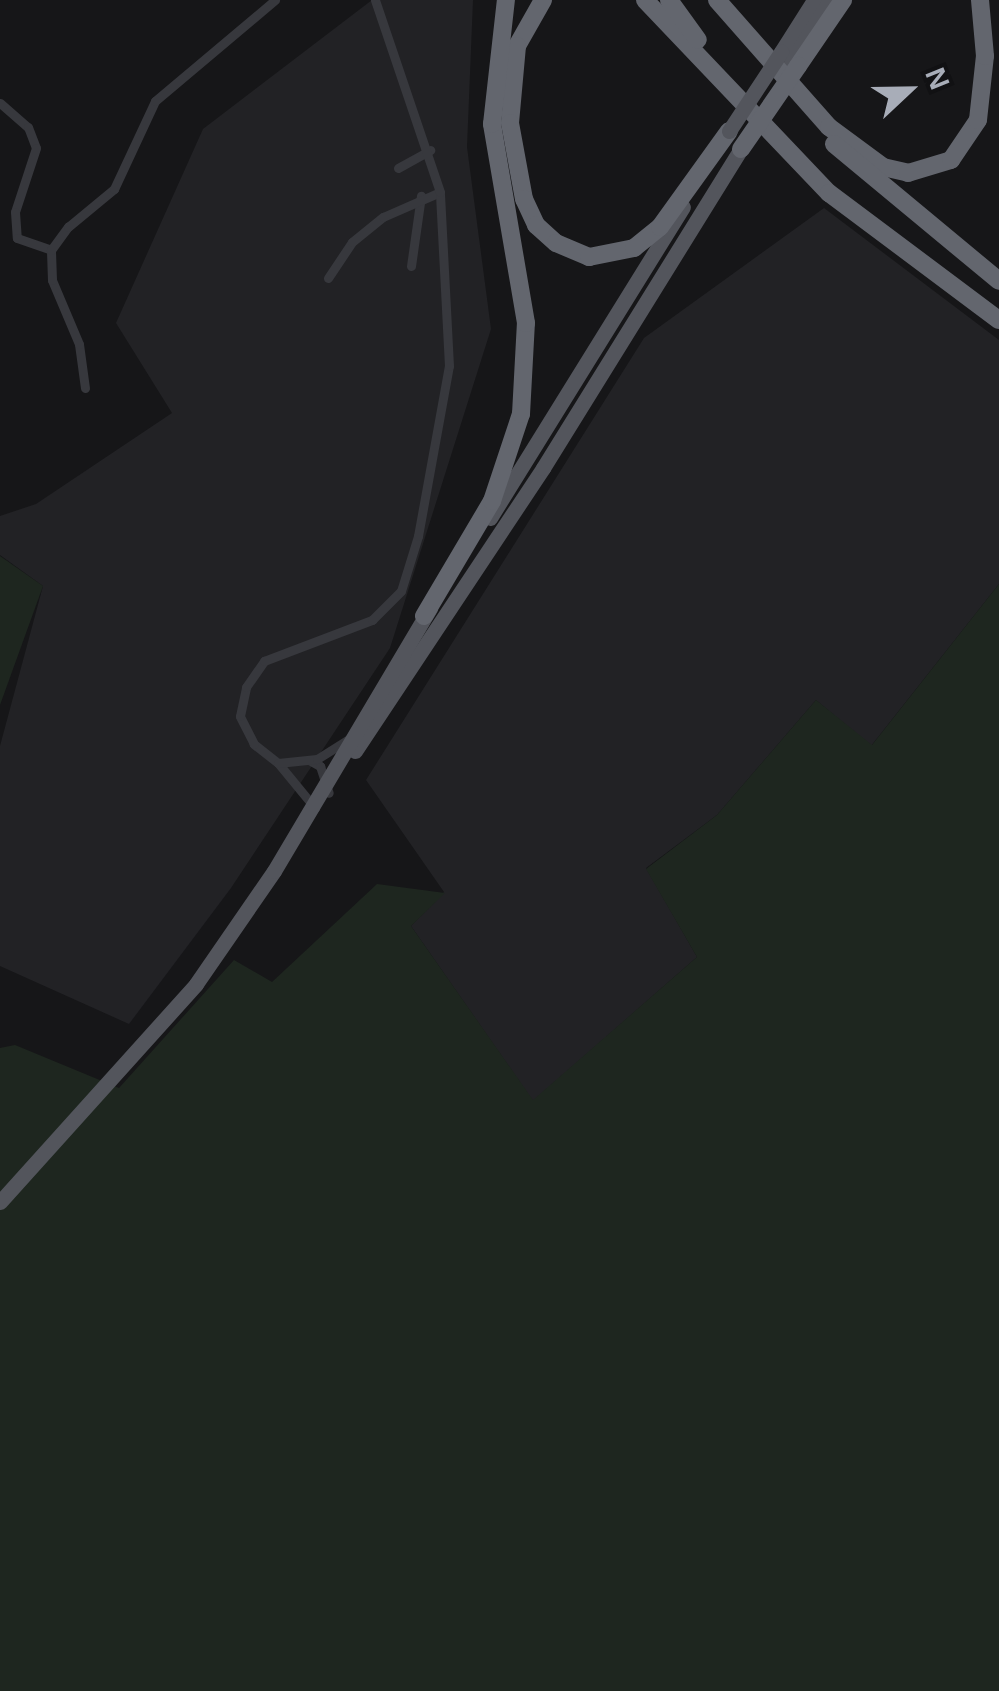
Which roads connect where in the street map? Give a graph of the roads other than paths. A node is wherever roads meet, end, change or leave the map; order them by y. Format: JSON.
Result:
{"nodes":[{"id":1,"x":275,"y":0,"type":"edge"},
{"id":2,"x":375,"y":0,"type":"edge"},
{"id":3,"x":506,"y":0,"type":"edge"},
{"id":4,"x":543,"y":0,"type":"edge"},
{"id":5,"x":645,"y":0,"type":"edge"},
{"id":6,"x":669,"y":0,"type":"edge"},
{"id":7,"x":708,"y":0,"type":"edge"},
{"id":8,"x":716,"y":0,"type":"edge"},
{"id":9,"x":814,"y":0,"type":"edge"},
{"id":10,"x":830,"y":0,"type":"edge"},
{"id":11,"x":843,"y":0,"type":"edge"},
{"id":12,"x":980,"y":0,"type":"edge"},
{"id":13,"x":790,"y":60,"type":"junction"},
{"id":14,"x":0,"y":104,"type":"edge"},
{"id":15,"x":729,"y":131,"type":"junction"},
{"id":16,"x":430,"y":150,"type":"junction"},
{"id":17,"x":738,"y":154,"type":"joint"},
{"id":18,"x":398,"y":168,"type":"dead end"},
{"id":19,"x":440,"y":192,"type":"junction"},
{"id":20,"x":422,"y":196,"type":"junction"},
{"id":21,"x":51,"y":250,"type":"junction"},
{"id":22,"x":411,"y":266,"type":"dead end"},
{"id":23,"x":328,"y":278,"type":"dead end"},
{"id":24,"x":999,"y":281,"type":"edge"},
{"id":25,"x":999,"y":319,"type":"edge"},
{"id":26,"x":85,"y":388,"type":"dead end"},
{"id":27,"x":424,"y":616,"type":"junction"},
{"id":28,"x":352,"y":735,"type":"junction"},
{"id":29,"x":309,"y":760,"type":"junction"},
{"id":30,"x":278,"y":764,"type":"junction"},
{"id":31,"x":328,"y":786,"type":"junction"},
{"id":32,"x":315,"y":808,"type":"junction"},
{"id":33,"x":0,"y":1202,"type":"edge"}],
"edges":[{"from":1,"to":21,"type":"street"},
{"from":2,"to":16,"type":"street"},
{"from":3,"to":27,"type":"highway"},
{"from":4,"to":15,"type":"highway"},
{"from":5,"to":25,"type":"highway"},
{"from":6,"to":25,"type":"highway"},
{"from":7,"to":24,"type":"highway"},
{"from":8,"to":12,"type":"highway"},
{"from":9,"to":13,"type":"main road"},
{"from":10,"to":13,"type":"main road"},
{"from":11,"to":13,"type":"highway"},
{"from":13,"to":15,"type":"main road","bridge":true},
{"from":13,"to":17,"type":"highway","bridge":true},
{"from":14,"to":21,"type":"street"},
{"from":15,"to":27,"type":"main road"},
{"from":16,"to":18,"type":"street"},
{"from":16,"to":19,"type":"street"},
{"from":17,"to":31,"type":"main road"},
{"from":19,"to":20,"type":"street"},
{"from":19,"to":30,"type":"street"},
{"from":20,"to":22,"type":"street"},
{"from":20,"to":23,"type":"street"},
{"from":21,"to":26,"type":"street"},
{"from":27,"to":28,"type":"main road"},
{"from":28,"to":29,"type":"street"},
{"from":28,"to":31,"type":"main road"},
{"from":29,"to":30,"type":"street"},
{"from":29,"to":31,"type":"street"},
{"from":30,"to":32,"type":"street"},
{"from":31,"to":32,"type":"main road"},
{"from":32,"to":33,"type":"main road"}]}
